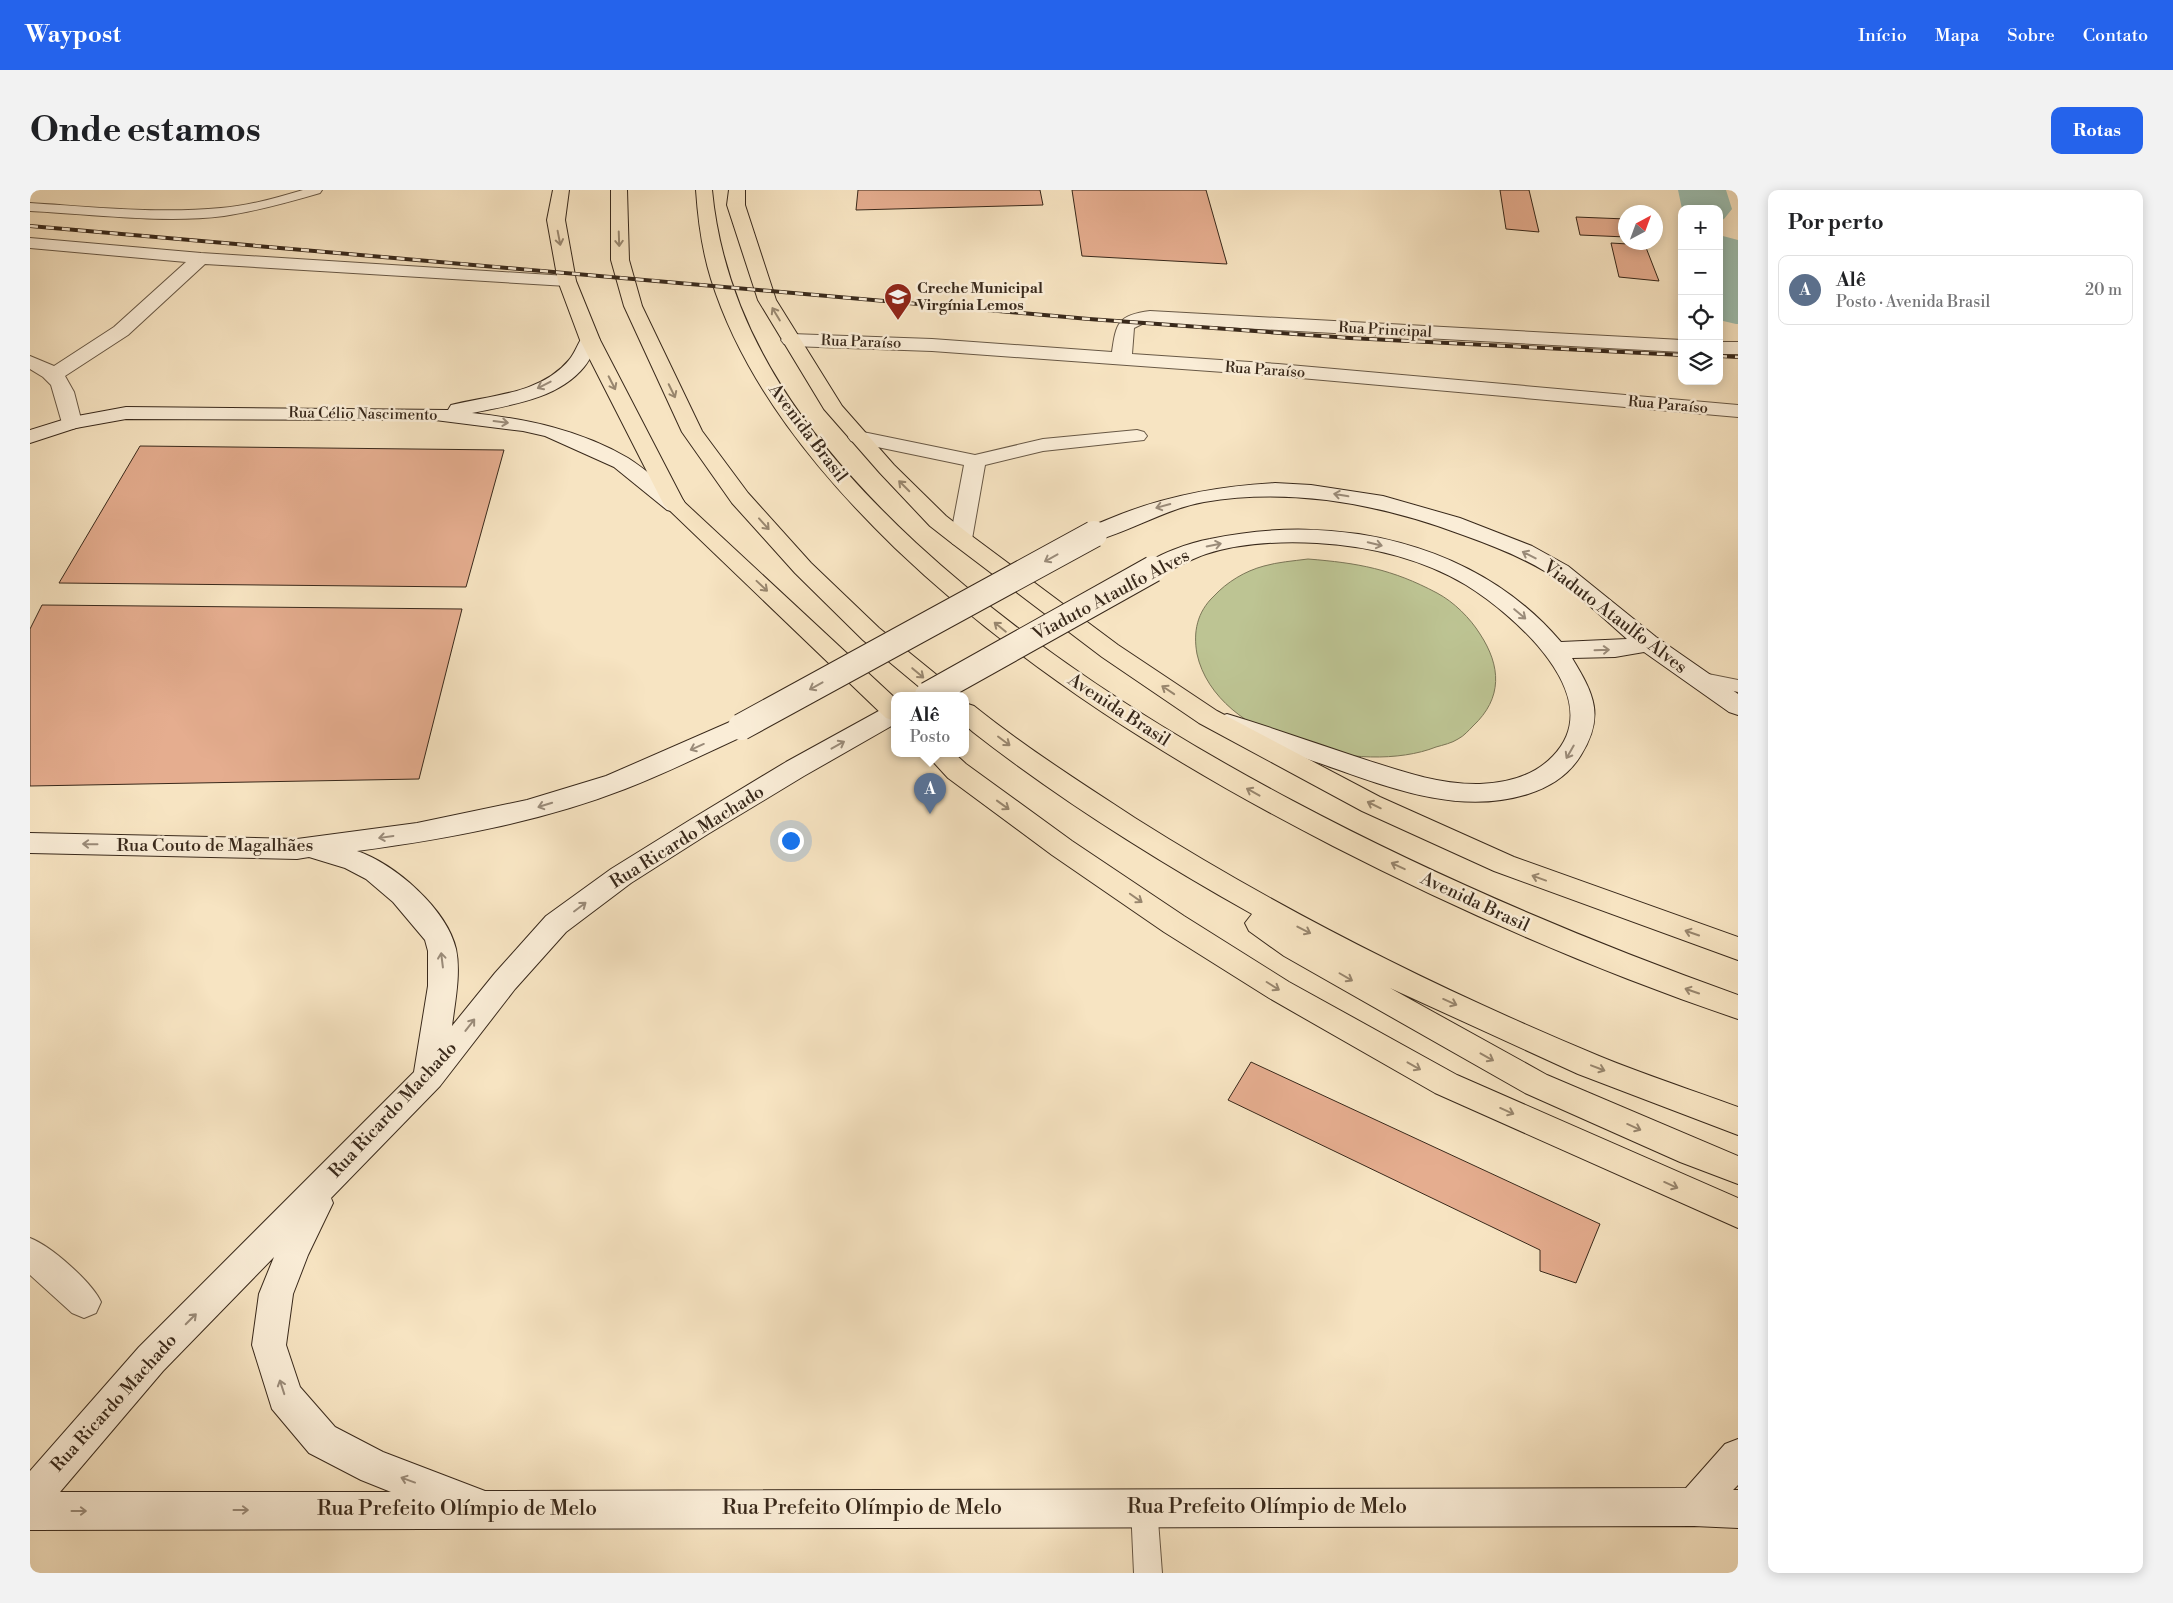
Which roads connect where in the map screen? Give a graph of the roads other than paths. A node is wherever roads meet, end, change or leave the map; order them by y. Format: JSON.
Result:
{"nodes":[{"id":1,"x":316,"y":190,"type":"edge"},
{"id":2,"x":561,"y":190,"type":"edge"},
{"id":3,"x":619,"y":190,"type":"edge"},
{"id":4,"x":704,"y":190,"type":"edge"},
{"id":5,"x":737,"y":190,"type":"edge"},
{"id":6,"x":30,"y":207,"type":"edge"},
{"id":7,"x":30,"y":243,"type":"edge"},
{"id":8,"x":201,"y":258,"type":"junction"},
{"id":9,"x":567,"y":280,"type":"junction"},
{"id":10,"x":590,"y":340,"type":"junction"},
{"id":11,"x":791,"y":340,"type":"junction"},
{"id":12,"x":1678,"y":346,"type":"edge"},
{"id":13,"x":1723,"y":348,"type":"edge"},
{"id":14,"x":1738,"y":348,"type":"edge"},
{"id":15,"x":1121,"y":360,"type":"junction"},
{"id":16,"x":30,"y":362,"type":"edge"},
{"id":17,"x":55,"y":374,"type":"junction"},
{"id":18,"x":1738,"y":411,"type":"edge"},
{"id":19,"x":435,"y":414,"type":"junction"},
{"id":20,"x":72,"y":423,"type":"junction"},
{"id":21,"x":32,"y":434,"type":"edge"},
{"id":22,"x":1137,"y":436,"type":"dead end"},
{"id":23,"x":858,"y":437,"type":"junction"},
{"id":24,"x":975,"y":461,"type":"junction"},
{"id":25,"x":675,"y":505,"type":"junction"},
{"id":26,"x":961,"y":539,"type":"junction"},
{"id":27,"x":1648,"y":643,"type":"junction"},
{"id":28,"x":1556,"y":650,"type":"junction"},
{"id":29,"x":1698,"y":678,"type":"junction"},
{"id":30,"x":1738,"y":686,"type":"edge"},
{"id":31,"x":933,"y":692,"type":"edge"},
{"id":32,"x":941,"y":692,"type":"edge"},
{"id":33,"x":1738,"y":706,"type":"edge"},
{"id":34,"x":891,"y":709,"type":"edge"},
{"id":35,"x":891,"y":715,"type":"edge"},
{"id":36,"x":969,"y":715,"type":"edge"},
{"id":37,"x":1208,"y":717,"type":"junction"},
{"id":38,"x":741,"y":727,"type":"joint"},
{"id":39,"x":942,"y":757,"type":"edge"},
{"id":40,"x":1046,"y":772,"type":"junction"},
{"id":41,"x":30,"y":843,"type":"edge"},
{"id":42,"x":296,"y":849,"type":"junction"},
{"id":43,"x":1738,"y":949,"type":"edge"},
{"id":44,"x":1738,"y":1007,"type":"edge"},
{"id":45,"x":429,"y":1077,"type":"junction"},
{"id":46,"x":1738,"y":1121,"type":"edge"},
{"id":47,"x":342,"y":1166,"type":"junction"},
{"id":48,"x":1738,"y":1170,"type":"edge"},
{"id":49,"x":1732,"y":1216,"type":"edge"},
{"id":50,"x":30,"y":1253,"type":"edge"},
{"id":51,"x":84,"y":1302,"type":"dead end"},
{"id":52,"x":1738,"y":1457,"type":"edge"},
{"id":53,"x":30,"y":1499,"type":"edge"},
{"id":54,"x":1694,"y":1507,"type":"junction"},
{"id":55,"x":487,"y":1508,"type":"junction"},
{"id":56,"x":1144,"y":1508,"type":"junction"},
{"id":57,"x":1738,"y":1509,"type":"edge"},
{"id":58,"x":30,"y":1511,"type":"edge"},
{"id":59,"x":1148,"y":1573,"type":"edge"}],
"edges":[{"from":1,"to":6,"type":"lane"},
{"from":2,"to":9,"type":"highway","one_way":true},
{"from":3,"to":32,"type":"highway","one_way":true},
{"from":44,"to":4,"type":"highway","name":"Avenida Brasil","one_way":true},
{"from":11,"to":5,"type":"highway","name":"Avenida Brasil","one_way":true},
{"from":7,"to":8,"type":"main road"},
{"from":8,"to":9,"type":"main road"},
{"from":8,"to":17,"type":"main road"},
{"from":9,"to":10,"type":"highway"},
{"from":10,"to":19,"type":"main road","one_way":true},
{"from":10,"to":25,"type":"highway","one_way":true},
{"from":11,"to":15,"type":"main road","name":"Rua Paraíso"},
{"from":11,"to":23,"type":"highway","name":"Avenida Brasil"},
{"from":12,"to":15,"type":"main road","name":"Rua Principal"},
{"from":13,"to":14,"type":"main road"},
{"from":15,"to":18,"type":"main road","name":"Rua Paraíso"},
{"from":16,"to":17,"type":"main road"},
{"from":17,"to":20,"type":"main road"},
{"from":19,"to":20,"type":"main road","name":"Rua Célio Nascimento"},
{"from":19,"to":25,"type":"main road","name":"Rua Célio Nascimento","one_way":true},
{"from":20,"to":21,"type":"main road","name":"Rua Célio Nascimento"},
{"from":22,"to":24,"type":"main road"},
{"from":23,"to":24,"type":"main road"},
{"from":26,"to":23,"type":"highway","name":"Avenida Brasil","one_way":true},
{"from":24,"to":26,"type":"main road"},
{"from":25,"to":34,"type":"highway","one_way":true},
{"from":37,"to":26,"type":"highway","name":"Avenida Brasil","one_way":true},
{"from":28,"to":27,"type":"main road","one_way":true},
{"from":27,"to":29,"type":"main road","name":"Viaduto Ataulfo Alves"},
{"from":27,"to":38,"type":"main road","name":"Viaduto Ataulfo Alves","one_way":true,"bridge":true},
{"from":31,"to":28,"type":"main road","name":"Viaduto Ataulfo Alves","one_way":true,"bridge":true},
{"from":28,"to":37,"type":"main road","name":"Viaduto Ataulfo Alves","one_way":true},
{"from":29,"to":30,"type":"lane"},
{"from":29,"to":33,"type":"main road","name":"Viaduto Ataulfo Alves"},
{"from":45,"to":35,"type":"main road","name":"Rua Ricardo Machado","one_way":true},
{"from":36,"to":40,"type":"highway","one_way":true},
{"from":43,"to":37,"type":"highway","name":"Avenida Brasil","one_way":true},
{"from":38,"to":42,"type":"main road","name":"Rua Couto de Magalhães","one_way":true},
{"from":39,"to":49,"type":"highway","one_way":true},
{"from":40,"to":46,"type":"highway","one_way":true},
{"from":40,"to":48,"type":"highway","one_way":true},
{"from":42,"to":41,"type":"main road","name":"Rua Couto de Magalhães","one_way":true},
{"from":45,"to":42,"type":"main road","one_way":true},
{"from":45,"to":47,"type":"main road","name":"Rua Ricardo Machado"},
{"from":53,"to":47,"type":"main road","name":"Rua Ricardo Machado","one_way":true},
{"from":55,"to":47,"type":"main road","one_way":true},
{"from":50,"to":51,"type":"main road"},
{"from":52,"to":54,"type":"main road"},
{"from":54,"to":56,"type":"main road","name":"Rua Prefeito Olímpio de Melo"},
{"from":54,"to":57,"type":"main road","name":"Rua Prefeito Olímpio de Melo"},
{"from":55,"to":56,"type":"main road","name":"Rua Prefeito Olímpio de Melo"},
{"from":58,"to":55,"type":"main road","name":"Rua Prefeito Olímpio de Melo","one_way":true},
{"from":56,"to":59,"type":"lane"}]}
